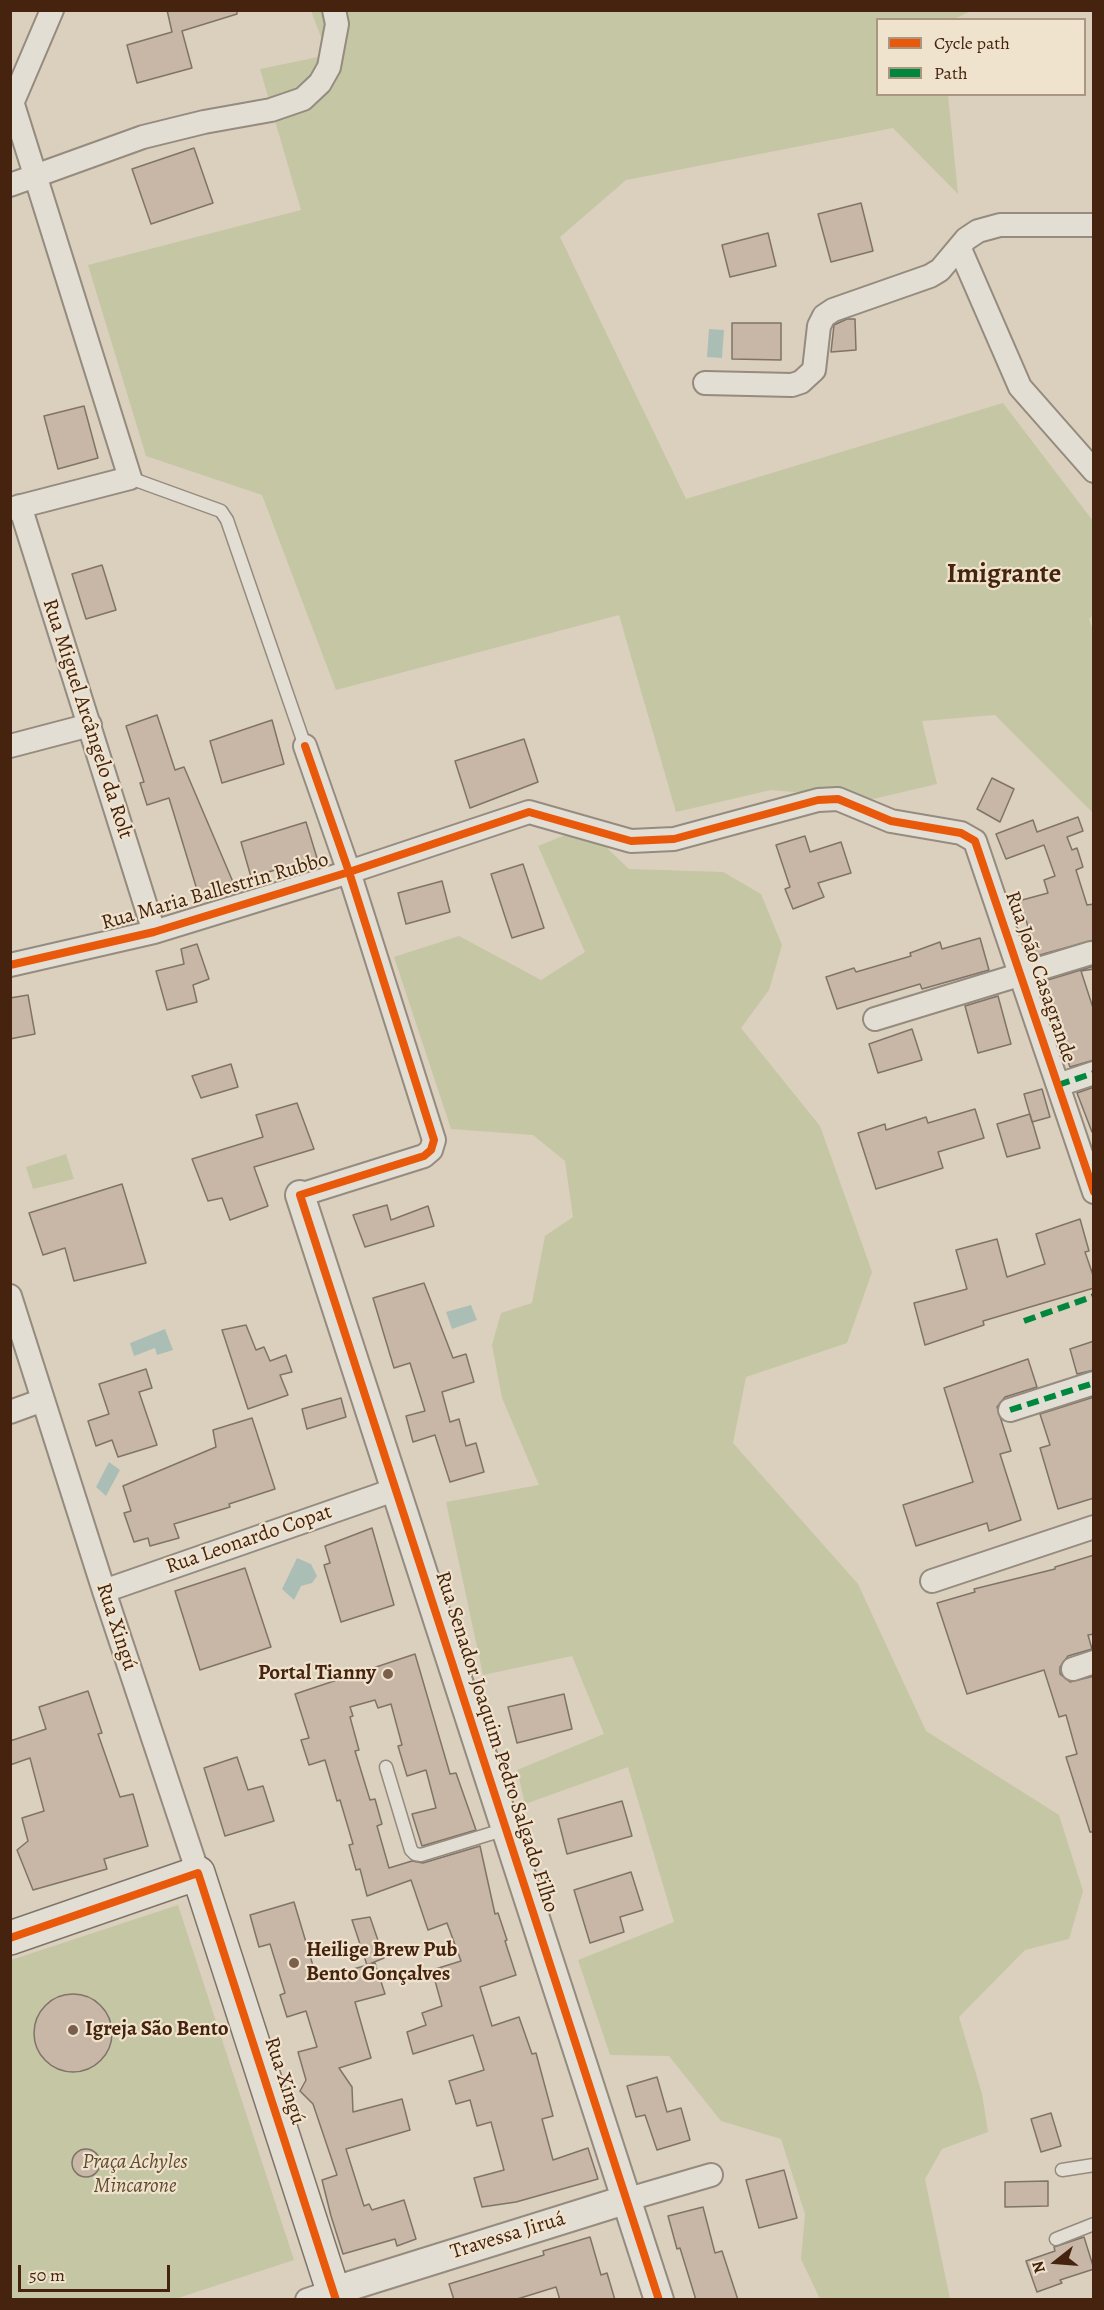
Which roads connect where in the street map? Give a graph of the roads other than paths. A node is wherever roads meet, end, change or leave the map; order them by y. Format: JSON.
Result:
{"nodes":[{"id":1,"x":52,"y":10,"type":"edge"},
{"id":2,"x":334,"y":10,"type":"edge"},
{"id":3,"x":12,"y":97,"type":"edge"},
{"id":4,"x":37,"y":176,"type":"junction"},
{"id":5,"x":10,"y":185,"type":"edge"},
{"id":6,"x":1094,"y":225,"type":"edge"},
{"id":7,"x":960,"y":249,"type":"junction"},
{"id":8,"x":705,"y":383,"type":"dead end"},
{"id":9,"x":1094,"y":471,"type":"edge"},
{"id":10,"x":130,"y":478,"type":"junction"},
{"id":11,"x":15,"y":508,"type":"edge"},
{"id":12,"x":90,"y":725,"type":"junction"},
{"id":13,"x":10,"y":746,"type":"edge"},
{"id":14,"x":305,"y":746,"type":"joint"},
{"id":15,"x":975,"y":841,"type":"joint"},
{"id":16,"x":349,"y":872,"type":"junction"},
{"id":17,"x":154,"y":932,"type":"junction"},
{"id":18,"x":1091,"y":953,"type":"dead end"},
{"id":19,"x":10,"y":964,"type":"edge"},
{"id":20,"x":1021,"y":975,"type":"junction"},
{"id":21,"x":875,"y":1019,"type":"dead end"},
{"id":22,"x":1094,"y":1073,"type":"edge"},
{"id":23,"x":1058,"y":1085,"type":"junction"},
{"id":24,"x":1093,"y":1192,"type":"edge"},
{"id":25,"x":300,"y":1195,"type":"joint"},
{"id":26,"x":10,"y":1296,"type":"edge"},
{"id":27,"x":1094,"y":1383,"type":"edge"},
{"id":28,"x":43,"y":1400,"type":"junction"},
{"id":29,"x":1010,"y":1410,"type":"dead end"},
{"id":30,"x":10,"y":1412,"type":"edge"},
{"id":31,"x":394,"y":1490,"type":"junction"},
{"id":32,"x":1094,"y":1527,"type":"edge"},
{"id":33,"x":932,"y":1581,"type":"dead end"},
{"id":34,"x":104,"y":1591,"type":"junction"},
{"id":35,"x":386,"y":1767,"type":"dead end"},
{"id":36,"x":506,"y":1829,"type":"junction"},
{"id":37,"x":198,"y":1873,"type":"junction"},
{"id":38,"x":10,"y":1938,"type":"edge"},
{"id":39,"x":1094,"y":2165,"type":"edge"},
{"id":40,"x":1062,"y":2170,"type":"dead end"},
{"id":41,"x":711,"y":2175,"type":"dead end"},
{"id":42,"x":625,"y":2200,"type":"junction"},
{"id":43,"x":1094,"y":2223,"type":"edge"},
{"id":44,"x":1056,"y":2239,"type":"dead end"},
{"id":45,"x":326,"y":2297,"type":"edge"},
{"id":46,"x":659,"y":2300,"type":"edge"}],
"edges":[{"from":1,"to":3,"type":"street"},
{"from":2,"to":4,"type":"street"},
{"from":3,"to":4,"type":"street"},
{"from":4,"to":5,"type":"street"},
{"from":4,"to":10,"type":"street"},
{"from":6,"to":7,"type":"street"},
{"from":7,"to":8,"type":"street"},
{"from":7,"to":9,"type":"street"},
{"from":10,"to":11,"type":"street"},
{"from":10,"to":14,"type":"lane"},
{"from":11,"to":12,"type":"street","name":"Rua Miguel Arcângelo da Rolt"},
{"from":12,"to":13,"type":"street"},
{"from":12,"to":17,"type":"street","name":"Rua Miguel Arcângelo da Rolt"},
{"from":14,"to":16,"type":"street"},
{"from":15,"to":16,"type":"street","name":"Rua Maria Ballestrin Rubbo"},
{"from":15,"to":20,"type":"street","name":"Rua João Casagrande"},
{"from":16,"to":17,"type":"street","name":"Rua Maria Ballestrin Rubbo"},
{"from":16,"to":25,"type":"street"},
{"from":17,"to":19,"type":"street","name":"Rua Maria Ballestrin Rubbo"},
{"from":18,"to":20,"type":"street"},
{"from":20,"to":21,"type":"street"},
{"from":20,"to":23,"type":"street","name":"Rua João Casagrande"},
{"from":22,"to":23,"type":"street"},
{"from":23,"to":24,"type":"street","name":"Rua João Casagrande"},
{"from":25,"to":31,"type":"street","name":"Rua Senador Joaquim Pedro Salgado Filho"},
{"from":26,"to":28,"type":"street","name":"Rua Xingú"},
{"from":27,"to":29,"type":"street"},
{"from":28,"to":30,"type":"street"},
{"from":28,"to":34,"type":"street","name":"Rua Xingú"},
{"from":31,"to":34,"type":"street","name":"Rua Leonardo Copat"},
{"from":31,"to":36,"type":"street","name":"Rua Senador Joaquim Pedro Salgado Filho"},
{"from":32,"to":33,"type":"street"},
{"from":34,"to":37,"type":"street","name":"Rua Xingú"},
{"from":35,"to":36,"type":"lane"},
{"from":36,"to":42,"type":"street","name":"Rua Senador Joaquim Pedro Salgado Filho"},
{"from":37,"to":38,"type":"main road"},
{"from":37,"to":45,"type":"main road","name":"Rua Xingú"},
{"from":39,"to":40,"type":"lane"},
{"from":41,"to":42,"type":"street","name":"Travessa Jiruá"},
{"from":42,"to":45,"type":"street","name":"Travessa Jiruá"},
{"from":42,"to":46,"type":"street","name":"Rua Senador Joaquim Pedro Salgado Filho"},
{"from":43,"to":44,"type":"lane"}]}
